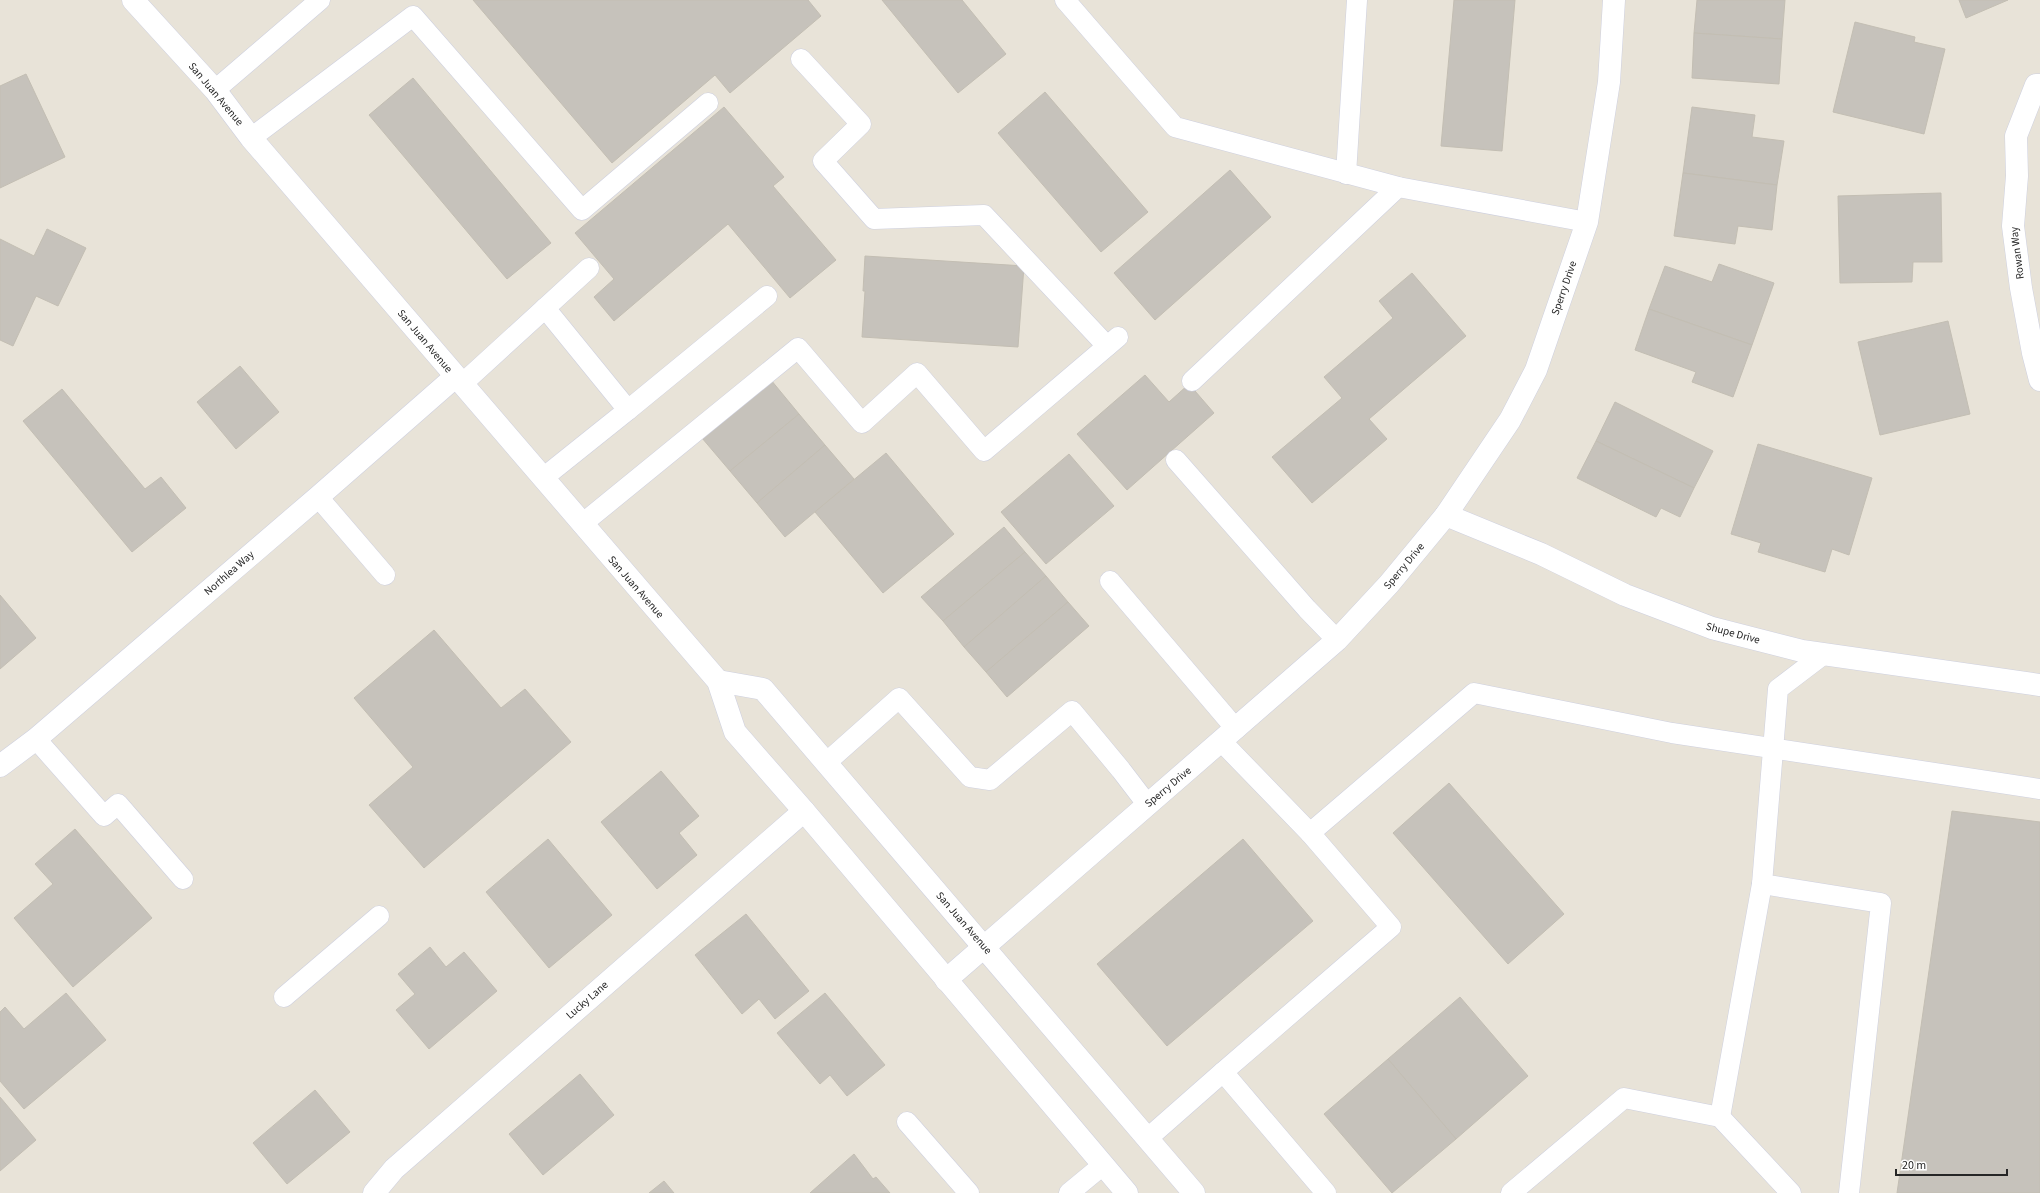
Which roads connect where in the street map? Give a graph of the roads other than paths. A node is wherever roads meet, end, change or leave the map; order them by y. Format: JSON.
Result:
{"nodes":[{"id":1,"x":133,"y":0,"type":"edge"},
{"id":2,"x":320,"y":0,"type":"edge"},
{"id":3,"x":1065,"y":0,"type":"edge"},
{"id":4,"x":1357,"y":0,"type":"edge"},
{"id":5,"x":1614,"y":0,"type":"edge"},
{"id":6,"x":801,"y":59,"type":"dead end"},
{"id":7,"x":2040,"y":85,"type":"edge"},
{"id":8,"x":215,"y":90,"type":"junction"},
{"id":9,"x":708,"y":103,"type":"dead end"},
{"id":10,"x":251,"y":138,"type":"junction"},
{"id":11,"x":1346,"y":174,"type":"junction"},
{"id":12,"x":1398,"y":188,"type":"junction"},
{"id":13,"x":1587,"y":222,"type":"junction"},
{"id":14,"x":589,"y":268,"type":"dead end"},
{"id":15,"x":767,"y":296,"type":"dead end"},
{"id":16,"x":545,"y":308,"type":"junction"},
{"id":17,"x":458,"y":380,"type":"junction"},
{"id":18,"x":2040,"y":380,"type":"edge"},
{"id":19,"x":1192,"y":381,"type":"dead end"},
{"id":20,"x":628,"y":410,"type":"junction"},
{"id":21,"x":1176,"y":460,"type":"dead end"},
{"id":22,"x":543,"y":478,"type":"junction"},
{"id":23,"x":318,"y":497,"type":"junction"},
{"id":24,"x":1446,"y":515,"type":"junction"},
{"id":25,"x":582,"y":524,"type":"junction"},
{"id":26,"x":385,"y":575,"type":"dead end"},
{"id":27,"x":1110,"y":581,"type":"dead end"},
{"id":28,"x":1337,"y":640,"type":"junction"},
{"id":29,"x":1824,"y":654,"type":"junction"},
{"id":30,"x":718,"y":681,"type":"junction"},
{"id":31,"x":2040,"y":685,"type":"edge"},
{"id":32,"x":1228,"y":735,"type":"junction"},
{"id":33,"x":36,"y":739,"type":"junction"},
{"id":34,"x":1773,"y":748,"type":"junction"},
{"id":35,"x":827,"y":762,"type":"junction"},
{"id":36,"x":0,"y":766,"type":"edge"},
{"id":37,"x":2040,"y":789,"type":"edge"},
{"id":38,"x":1147,"y":804,"type":"junction"},
{"id":39,"x":804,"y":811,"type":"junction"},
{"id":40,"x":1310,"y":833,"type":"junction"},
{"id":41,"x":183,"y":879,"type":"dead end"},
{"id":42,"x":1762,"y":884,"type":"junction"},
{"id":43,"x":379,"y":916,"type":"dead end"},
{"id":44,"x":985,"y":947,"type":"junction"},
{"id":45,"x":946,"y":980,"type":"junction"},
{"id":46,"x":284,"y":997,"type":"dead end"},
{"id":47,"x":1223,"y":1072,"type":"junction"},
{"id":48,"x":1720,"y":1117,"type":"junction"},
{"id":49,"x":907,"y":1122,"type":"dead end"},
{"id":50,"x":1148,"y":1138,"type":"junction"},
{"id":51,"x":1103,"y":1165,"type":"junction"},
{"id":52,"x":374,"y":1193,"type":"edge"},
{"id":53,"x":969,"y":1193,"type":"edge"},
{"id":54,"x":1069,"y":1193,"type":"edge"},
{"id":55,"x":1127,"y":1193,"type":"edge"},
{"id":56,"x":1194,"y":1193,"type":"edge"},
{"id":57,"x":1326,"y":1193,"type":"edge"},
{"id":58,"x":1511,"y":1193,"type":"edge"},
{"id":59,"x":1791,"y":1193,"type":"edge"},
{"id":60,"x":1848,"y":1193,"type":"edge"}],
"edges":[{"from":1,"to":8,"type":"street","name":"San Juan Avenue"},
{"from":2,"to":8,"type":"lane"},
{"from":3,"to":11,"type":"lane"},
{"from":4,"to":11,"type":"lane"},
{"from":5,"to":13,"type":"street","name":"Sperry Drive"},
{"from":6,"to":25,"type":"lane"},
{"from":7,"to":18,"type":"street","name":"Rowan Way"},
{"from":8,"to":10,"type":"street","name":"San Juan Avenue"},
{"from":9,"to":10,"type":"lane"},
{"from":10,"to":17,"type":"street","name":"San Juan Avenue"},
{"from":11,"to":12,"type":"lane"},
{"from":12,"to":13,"type":"lane"},
{"from":12,"to":19,"type":"lane"},
{"from":13,"to":24,"type":"street","name":"Sperry Drive"},
{"from":14,"to":16,"type":"lane"},
{"from":15,"to":20,"type":"lane"},
{"from":16,"to":17,"type":"lane"},
{"from":16,"to":20,"type":"lane"},
{"from":17,"to":22,"type":"street","name":"San Juan Avenue"},
{"from":17,"to":23,"type":"street","name":"Northlea Way"},
{"from":20,"to":22,"type":"lane"},
{"from":21,"to":28,"type":"lane"},
{"from":22,"to":25,"type":"street","name":"San Juan Avenue"},
{"from":23,"to":26,"type":"lane"},
{"from":23,"to":33,"type":"street","name":"Northlea Way"},
{"from":24,"to":28,"type":"street","name":"Sperry Drive"},
{"from":24,"to":29,"type":"street","name":"Shupe Drive"},
{"from":25,"to":30,"type":"street","name":"San Juan Avenue"},
{"from":27,"to":32,"type":"lane"},
{"from":28,"to":32,"type":"street","name":"Sperry Drive"},
{"from":29,"to":31,"type":"street","name":"Shupe Drive"},
{"from":29,"to":34,"type":"lane"},
{"from":30,"to":35,"type":"street","name":"San Juan Avenue"},
{"from":30,"to":39,"type":"street","name":"San Juan Avenue"},
{"from":32,"to":38,"type":"street","name":"Sperry Drive"},
{"from":32,"to":40,"type":"lane"},
{"from":33,"to":36,"type":"street","name":"Northlea Way"},
{"from":33,"to":41,"type":"lane"},
{"from":34,"to":37,"type":"lane"},
{"from":34,"to":40,"type":"lane"},
{"from":34,"to":42,"type":"lane"},
{"from":35,"to":38,"type":"lane"},
{"from":35,"to":44,"type":"street","name":"San Juan Avenue"},
{"from":38,"to":44,"type":"street","name":"Sperry Drive"},
{"from":39,"to":45,"type":"street","name":"San Juan Avenue"},
{"from":39,"to":52,"type":"street","name":"Lucky Lane"},
{"from":40,"to":47,"type":"lane"},
{"from":42,"to":48,"type":"lane"},
{"from":42,"to":60,"type":"lane"},
{"from":43,"to":46,"type":"lane"},
{"from":44,"to":45,"type":"street","name":"Sperry Drive"},
{"from":44,"to":50,"type":"street","name":"San Juan Avenue"},
{"from":45,"to":51,"type":"street","name":"San Juan Avenue"},
{"from":47,"to":50,"type":"lane"},
{"from":47,"to":57,"type":"lane"},
{"from":48,"to":58,"type":"lane"},
{"from":48,"to":59,"type":"lane"},
{"from":49,"to":53,"type":"lane"},
{"from":50,"to":56,"type":"street","name":"San Juan Avenue"},
{"from":51,"to":54,"type":"lane"},
{"from":51,"to":55,"type":"street","name":"San Juan Avenue"}]}
